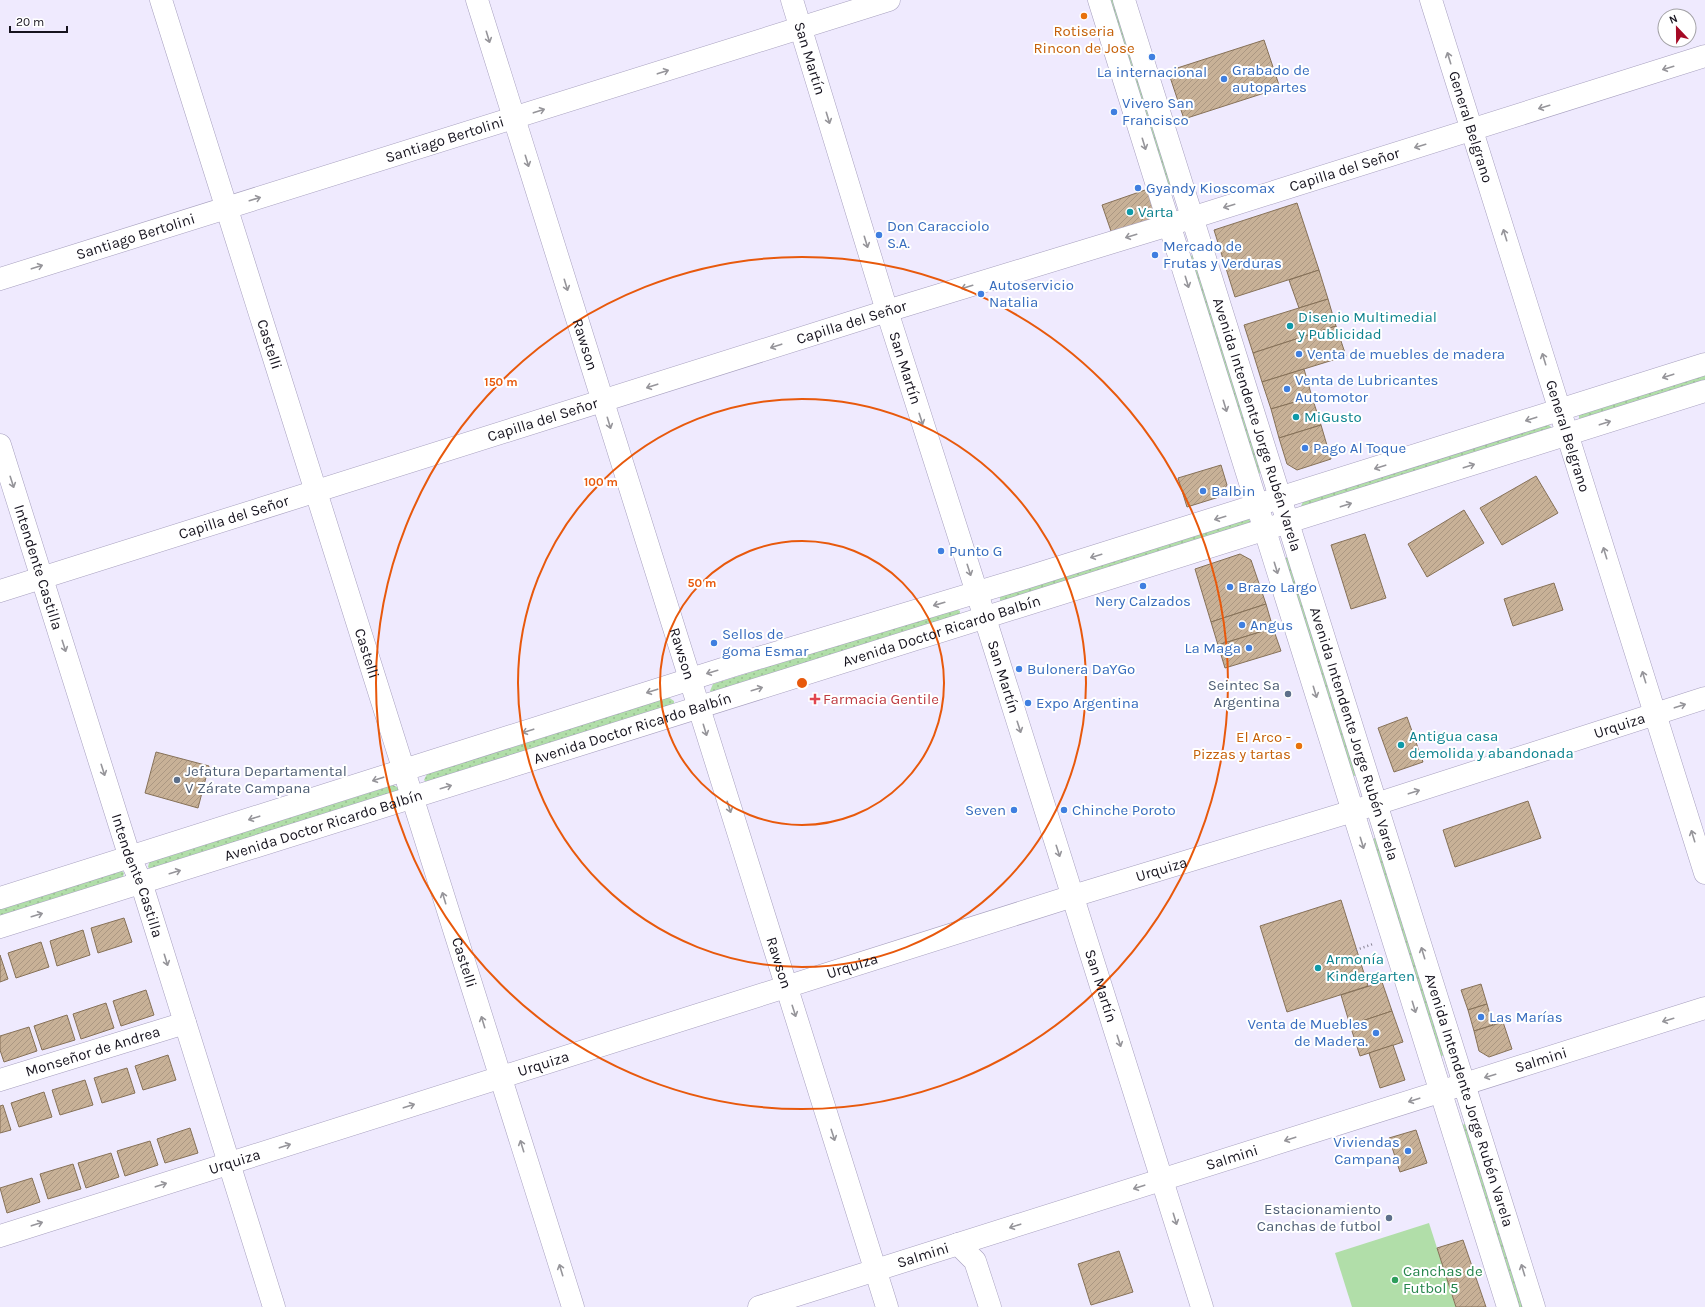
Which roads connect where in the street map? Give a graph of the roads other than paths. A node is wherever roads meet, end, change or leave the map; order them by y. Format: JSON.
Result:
{"nodes":[{"id":1,"x":162,"y":0,"type":"edge"},
{"id":2,"x":476,"y":0,"type":"edge"},
{"id":3,"x":792,"y":0,"type":"edge"},
{"id":4,"x":889,"y":0,"type":"edge"},
{"id":5,"x":1099,"y":0,"type":"edge"},
{"id":6,"x":1124,"y":0,"type":"edge"},
{"id":7,"x":1431,"y":0,"type":"edge"},
{"id":8,"x":801,"y":28,"type":"junction"},
{"id":9,"x":1705,"y":56,"type":"edge"},
{"id":10,"x":514,"y":119,"type":"junction"},
{"id":11,"x":1471,"y":130,"type":"junction"},
{"id":12,"x":227,"y":207,"type":"junction"},
{"id":13,"x":1191,"y":218,"type":"junction"},
{"id":14,"x":1169,"y":225,"type":"junction"},
{"id":15,"x":0,"y":279,"type":"edge"},
{"id":16,"x":887,"y":311,"type":"junction"},
{"id":17,"x":1705,"y":364,"type":"edge"},
{"id":18,"x":1705,"y":391,"type":"edge"},
{"id":19,"x":602,"y":401,"type":"junction"},
{"id":20,"x":1560,"y":410,"type":"junction"},
{"id":21,"x":1567,"y":435,"type":"junction"},
{"id":22,"x":0,"y":445,"type":"edge"},
{"id":23,"x":316,"y":492,"type":"junction"},
{"id":24,"x":1281,"y":498,"type":"junction"},
{"id":25,"x":1257,"y":506,"type":"junction"},
{"id":26,"x":1288,"y":523,"type":"junction"},
{"id":27,"x":1264,"y":530,"type":"junction"},
{"id":28,"x":42,"y":578,"type":"junction"},
{"id":29,"x":0,"y":591,"type":"edge"},
{"id":30,"x":977,"y":593,"type":"junction"},
{"id":31,"x":985,"y":618,"type":"junction"},
{"id":32,"x":689,"y":679,"type":"junction"},
{"id":33,"x":1705,"y":698,"type":"edge"},
{"id":34,"x":698,"y":708,"type":"junction"},
{"id":35,"x":1655,"y":714,"type":"junction"},
{"id":36,"x":404,"y":770,"type":"junction"},
{"id":37,"x":413,"y":797,"type":"junction"},
{"id":38,"x":1376,"y":804,"type":"junction"},
{"id":39,"x":1352,"y":811,"type":"junction"},
{"id":40,"x":130,"y":858,"type":"junction"},
{"id":41,"x":1705,"y":873,"type":"edge"},
{"id":42,"x":141,"y":882,"type":"junction"},
{"id":43,"x":1073,"y":896,"type":"junction"},
{"id":44,"x":0,"y":898,"type":"edge"},
{"id":45,"x":0,"y":927,"type":"edge"},
{"id":46,"x":786,"y":987,"type":"junction"},
{"id":47,"x":1705,"y":1008,"type":"edge"},
{"id":48,"x":185,"y":1022,"type":"junction"},
{"id":49,"x":501,"y":1077,"type":"junction"},
{"id":50,"x":0,"y":1080,"type":"edge"},
{"id":51,"x":1464,"y":1084,"type":"junction"},
{"id":52,"x":1440,"y":1092,"type":"junction"},
{"id":53,"x":229,"y":1163,"type":"junction"},
{"id":54,"x":1162,"y":1180,"type":"junction"},
{"id":55,"x":0,"y":1236,"type":"edge"},
{"id":56,"x":958,"y":1244,"type":"junction"},
{"id":57,"x":876,"y":1270,"type":"junction"},
{"id":58,"x":1198,"y":1306,"type":"edge"},
{"id":59,"x":274,"y":1307,"type":"edge"},
{"id":60,"x":573,"y":1307,"type":"edge"},
{"id":61,"x":759,"y":1307,"type":"edge"},
{"id":62,"x":888,"y":1307,"type":"edge"},
{"id":63,"x":990,"y":1307,"type":"edge"},
{"id":64,"x":1508,"y":1307,"type":"edge"},
{"id":65,"x":1534,"y":1307,"type":"edge"}],
"edges":[{"from":1,"to":12,"type":"street","name":"Castelli"},
{"from":2,"to":10,"type":"street","name":"Rawson","one_way":true},
{"from":3,"to":8,"type":"street","name":"San Martín"},
{"from":4,"to":8,"type":"street","name":"Santiago Bertolini"},
{"from":5,"to":14,"type":"street","name":"Avenida Intendente Jorge Rubén Varela","one_way":true},
{"from":6,"to":13,"type":"street","name":"Avenida Intendente Jorge Rubén Varela"},
{"from":11,"to":7,"type":"street","name":"General Belgrano","one_way":true},
{"from":10,"to":8,"type":"street","name":"Santiago Bertolini","one_way":true},
{"from":8,"to":16,"type":"street","name":"San Martín","one_way":true},
{"from":9,"to":11,"type":"street","name":"Capilla del Señor","one_way":true},
{"from":12,"to":10,"type":"street","name":"Santiago Bertolini","one_way":true},
{"from":10,"to":19,"type":"street","name":"Rawson","one_way":true},
{"from":11,"to":13,"type":"street","name":"Capilla del Señor","one_way":true},
{"from":20,"to":11,"type":"street","name":"General Belgrano","one_way":true},
{"from":15,"to":12,"type":"street","name":"Santiago Bertolini","one_way":true},
{"from":12,"to":23,"type":"street","name":"Castelli"},
{"from":13,"to":14,"type":"street","name":"Capilla del Señor"},
{"from":13,"to":24,"type":"street","name":"Avenida Intendente Jorge Rubén Varela"},
{"from":14,"to":16,"type":"street","name":"Capilla del Señor","one_way":true},
{"from":14,"to":25,"type":"street","name":"Avenida Intendente Jorge Rubén Varela","one_way":true},
{"from":16,"to":19,"type":"street","name":"Capilla del Señor","one_way":true},
{"from":16,"to":30,"type":"street","name":"San Martín","one_way":true},
{"from":17,"to":20,"type":"street","name":"Avenida Doctor Ricardo Balbín","one_way":true},
{"from":21,"to":18,"type":"street","name":"Avenida Doctor Ricardo Balbín","one_way":true},
{"from":19,"to":23,"type":"street","name":"Capilla del Señor"},
{"from":19,"to":32,"type":"street","name":"Rawson","one_way":true},
{"from":20,"to":21,"type":"street","name":"General Belgrano"},
{"from":20,"to":24,"type":"street","name":"Avenida Doctor Ricardo Balbín","one_way":true},
{"from":26,"to":21,"type":"street","name":"Avenida Doctor Ricardo Balbín","one_way":true},
{"from":35,"to":21,"type":"street","name":"General Belgrano","one_way":true},
{"from":22,"to":28,"type":"street","name":"Intendente Castilla","one_way":true},
{"from":23,"to":28,"type":"street","name":"Capilla del Señor"},
{"from":23,"to":36,"type":"street","name":"Castelli"},
{"from":24,"to":25,"type":"street","name":"Avenida Doctor Ricardo Balbín"},
{"from":24,"to":26,"type":"street","name":"Avenida Intendente Jorge Rubén Varela"},
{"from":25,"to":27,"type":"street","name":"Avenida Intendente Jorge Rubén Varela"},
{"from":25,"to":30,"type":"street","name":"Avenida Doctor Ricardo Balbín","one_way":true},
{"from":26,"to":27,"type":"street","name":"Avenida Doctor Ricardo Balbín"},
{"from":26,"to":38,"type":"street","name":"Avenida Intendente Jorge Rubén Varela"},
{"from":27,"to":31,"type":"street","name":"Avenida Doctor Ricardo Balbín"},
{"from":27,"to":39,"type":"street","name":"Avenida Intendente Jorge Rubén Varela","one_way":true},
{"from":28,"to":29,"type":"street","name":"Capilla del Señor"},
{"from":28,"to":40,"type":"street","name":"Intendente Castilla","one_way":true},
{"from":30,"to":31,"type":"street","name":"San Martín"},
{"from":30,"to":32,"type":"street","name":"Avenida Doctor Ricardo Balbín","one_way":true},
{"from":34,"to":31,"type":"street","name":"Avenida Doctor Ricardo Balbín","one_way":true},
{"from":31,"to":43,"type":"street","name":"San Martín","one_way":true},
{"from":32,"to":34,"type":"street","name":"Rawson"},
{"from":32,"to":36,"type":"street","name":"Avenida Doctor Ricardo Balbín","one_way":true},
{"from":35,"to":33,"type":"street","name":"Urquiza","one_way":true},
{"from":37,"to":34,"type":"street","name":"Avenida Doctor Ricardo Balbín","one_way":true},
{"from":34,"to":46,"type":"street","name":"Rawson","one_way":true},
{"from":38,"to":35,"type":"street","name":"Urquiza","one_way":true},
{"from":41,"to":35,"type":"street","name":"General Belgrano","one_way":true},
{"from":36,"to":37,"type":"street","name":"Castelli"},
{"from":36,"to":40,"type":"street","name":"Avenida Doctor Ricardo Balbín","one_way":true},
{"from":42,"to":37,"type":"street","name":"Avenida Doctor Ricardo Balbín","one_way":true},
{"from":49,"to":37,"type":"street","name":"Castelli","one_way":true},
{"from":38,"to":39,"type":"street","name":"Urquiza"},
{"from":51,"to":38,"type":"street","name":"Avenida Intendente Jorge Rubén Varela","one_way":true},
{"from":39,"to":43,"type":"street","name":"Urquiza"},
{"from":39,"to":52,"type":"street","name":"Avenida Intendente Jorge Rubén Varela","one_way":true},
{"from":40,"to":42,"type":"street","name":"Intendente Castilla"},
{"from":40,"to":44,"type":"street","name":"Avenida Doctor Ricardo Balbín"},
{"from":45,"to":42,"type":"street","name":"Avenida Doctor Ricardo Balbín","one_way":true},
{"from":42,"to":48,"type":"street","name":"Intendente Castilla","one_way":true},
{"from":43,"to":46,"type":"street","name":"Urquiza"},
{"from":43,"to":54,"type":"street","name":"San Martín","one_way":true},
{"from":46,"to":49,"type":"street","name":"Urquiza"},
{"from":46,"to":57,"type":"street","name":"Rawson","one_way":true},
{"from":47,"to":51,"type":"street","name":"Salmini","one_way":true},
{"from":48,"to":50,"type":"street","name":"Monseñor de Andrea"},
{"from":48,"to":53,"type":"street","name":"Intendente Castilla"},
{"from":53,"to":49,"type":"street","name":"Urquiza","one_way":true},
{"from":60,"to":49,"type":"street","name":"Castelli","one_way":true},
{"from":51,"to":52,"type":"street","name":"Salmini"},
{"from":65,"to":51,"type":"street","name":"Avenida Intendente Jorge Rubén Varela","one_way":true},
{"from":52,"to":54,"type":"street","name":"Salmini","one_way":true},
{"from":52,"to":64,"type":"street","name":"Avenida Intendente Jorge Rubén Varela"},
{"from":55,"to":53,"type":"street","name":"Urquiza","one_way":true},
{"from":53,"to":59,"type":"street","name":"Intendente Castilla"},
{"from":54,"to":56,"type":"street","name":"Salmini","one_way":true},
{"from":54,"to":58,"type":"street","name":"San Martín","one_way":true},
{"from":56,"to":57,"type":"street","name":"Salmini"},
{"from":56,"to":63,"type":"street"},
{"from":57,"to":61,"type":"street","name":"Salmini"},
{"from":57,"to":62,"type":"street","name":"Rawson"}]}
